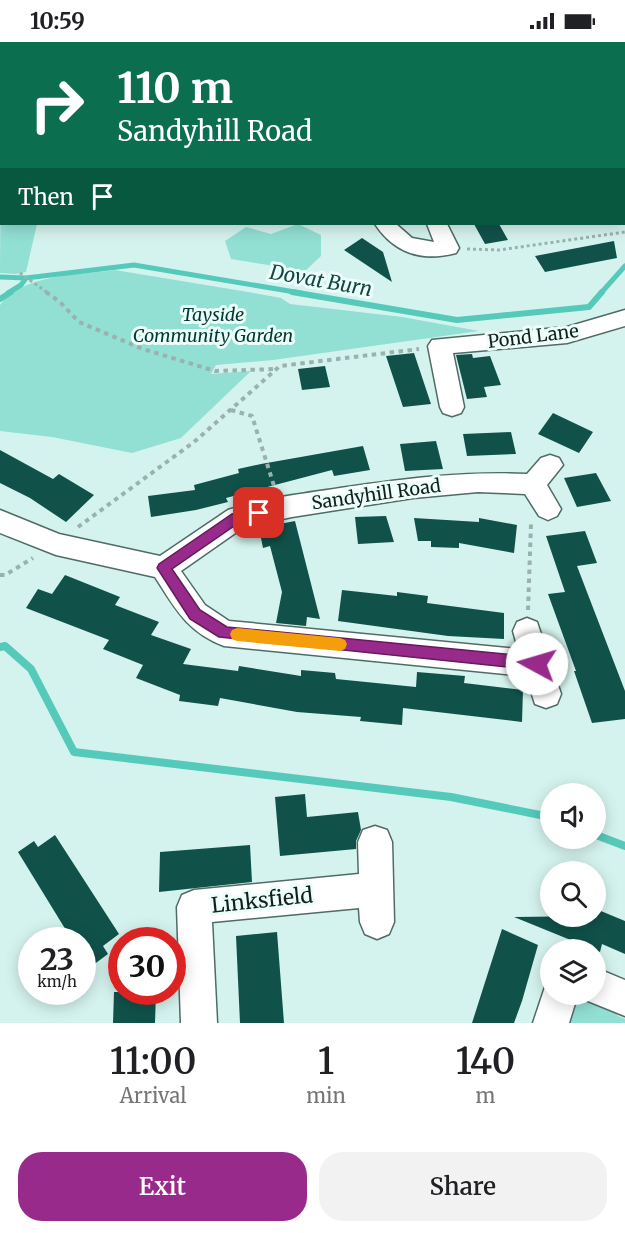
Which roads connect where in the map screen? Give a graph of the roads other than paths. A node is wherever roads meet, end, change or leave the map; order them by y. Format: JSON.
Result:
{"nodes":[{"id":1,"x":387,"y":225,"type":"edge"},
{"id":2,"x":437,"y":225,"type":"edge"},
{"id":3,"x":625,"y":318,"type":"edge"},
{"id":4,"x":452,"y":407,"type":"dead end"},
{"id":5,"x":548,"y":509,"type":"dead end"},
{"id":6,"x":0,"y":521,"type":"edge"},
{"id":7,"x":164,"y":568,"type":"junction"},
{"id":8,"x":527,"y":631,"type":"road end"},
{"id":9,"x":537,"y":664,"type":"junction"},
{"id":10,"x":546,"y":694,"type":"dead end"},
{"id":11,"x":375,"y":842,"type":"dead end"},
{"id":12,"x":606,"y":990,"type":"edge"},
{"id":13,"x":625,"y":998,"type":"edge"},
{"id":14,"x":557,"y":1005,"type":"edge"},
{"id":15,"x":199,"y":1023,"type":"edge"},
{"id":16,"x":551,"y":1023,"type":"edge"}],
"edges":[{"from":1,"to":2,"type":"street"},
{"from":3,"to":4,"type":"street","name":"Pond Lane"},
{"from":5,"to":7,"type":"street","name":"Sandyhill Road"},
{"from":6,"to":7,"type":"street"},
{"from":7,"to":9,"type":"street"},
{"from":8,"to":9,"type":"street"},
{"from":9,"to":10,"type":"street"},
{"from":11,"to":15,"type":"street","name":"Linksfield"},
{"from":12,"to":13,"type":"street"},
{"from":14,"to":16,"type":"street"}]}
